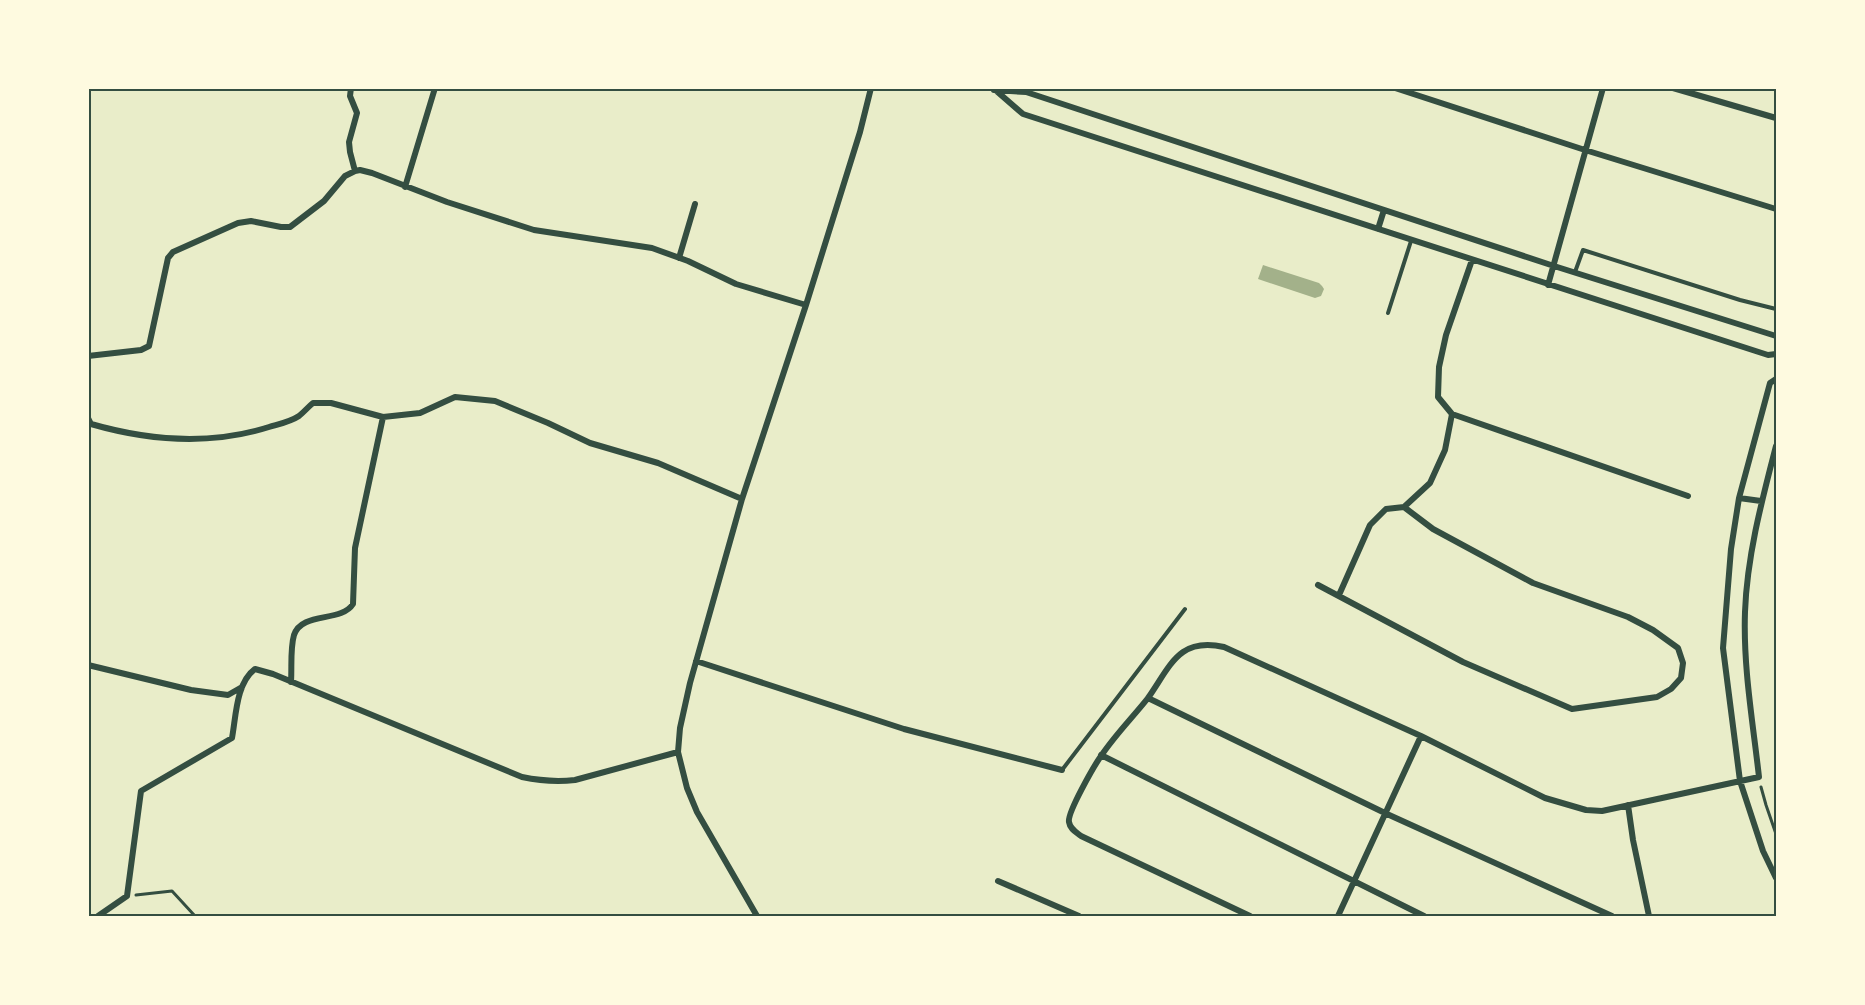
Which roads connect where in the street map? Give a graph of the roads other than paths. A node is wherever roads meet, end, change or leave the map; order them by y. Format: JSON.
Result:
{"nodes":[{"id":1,"x":351,"y":88,"type":"edge"},
{"id":2,"x":435,"y":88,"type":"edge"},
{"id":3,"x":871,"y":88,"type":"edge"},
{"id":4,"x":1603,"y":88,"type":"edge"},
{"id":5,"x":1673,"y":88,"type":"edge"},
{"id":6,"x":993,"y":89,"type":"edge"},
{"id":7,"x":1396,"y":89,"type":"edge"},
{"id":8,"x":1776,"y":118,"type":"edge"},
{"id":9,"x":1585,"y":150,"type":"junction"},
{"id":10,"x":355,"y":171,"type":"junction"},
{"id":11,"x":405,"y":187,"type":"junction"},
{"id":12,"x":695,"y":204,"type":"dead end"},
{"id":13,"x":1776,"y":209,"type":"edge"},
{"id":14,"x":1384,"y":210,"type":"junction"},
{"id":15,"x":1378,"y":229,"type":"junction"},
{"id":16,"x":1411,"y":240,"type":"junction"},
{"id":17,"x":679,"y":258,"type":"junction"},
{"id":18,"x":1472,"y":260,"type":"junction"},
{"id":19,"x":1554,"y":266,"type":"junction"},
{"id":20,"x":1575,"y":273,"type":"junction"},
{"id":21,"x":1548,"y":285,"type":"junction"},
{"id":22,"x":807,"y":305,"type":"junction"},
{"id":23,"x":1776,"y":309,"type":"edge"},
{"id":24,"x":1388,"y":313,"type":"dead end"},
{"id":25,"x":1776,"y":336,"type":"edge"},
{"id":26,"x":1776,"y":354,"type":"edge"},
{"id":27,"x":88,"y":356,"type":"edge"},
{"id":28,"x":1776,"y":379,"type":"edge"},
{"id":29,"x":1452,"y":414,"type":"junction"},
{"id":30,"x":383,"y":417,"type":"junction"},
{"id":31,"x":88,"y":418,"type":"edge"},
{"id":32,"x":1776,"y":446,"type":"edge"},
{"id":33,"x":1688,"y":496,"type":"dead end"},
{"id":34,"x":1739,"y":498,"type":"junction"},
{"id":35,"x":742,"y":499,"type":"junction"},
{"id":36,"x":1761,"y":501,"type":"junction"},
{"id":37,"x":1404,"y":507,"type":"junction"},
{"id":38,"x":1318,"y":585,"type":"dead end"},
{"id":39,"x":1339,"y":595,"type":"junction"},
{"id":40,"x":1185,"y":609,"type":"dead end"},
{"id":41,"x":696,"y":661,"type":"junction"},
{"id":42,"x":88,"y":665,"type":"edge"},
{"id":43,"x":291,"y":682,"type":"junction"},
{"id":44,"x":242,"y":687,"type":"junction"},
{"id":45,"x":1148,"y":698,"type":"junction"},
{"id":46,"x":1421,"y":736,"type":"junction"},
{"id":47,"x":678,"y":752,"type":"junction"},
{"id":48,"x":1101,"y":755,"type":"junction"},
{"id":49,"x":1062,"y":770,"type":"joint"},
{"id":50,"x":1740,"y":781,"type":"junction"},
{"id":51,"x":1628,"y":805,"type":"junction"},
{"id":52,"x":1387,"y":814,"type":"junction"},
{"id":53,"x":1776,"y":878,"type":"edge"},
{"id":54,"x":998,"y":881,"type":"dead end"},
{"id":55,"x":1353,"y":882,"type":"junction"},
{"id":56,"x":1063,"y":913,"type":"edge"},
{"id":57,"x":98,"y":916,"type":"edge"},
{"id":58,"x":757,"y":916,"type":"edge"},
{"id":59,"x":1079,"y":916,"type":"edge"},
{"id":60,"x":1250,"y":916,"type":"edge"},
{"id":61,"x":1338,"y":916,"type":"edge"},
{"id":62,"x":1424,"y":916,"type":"edge"},
{"id":63,"x":1612,"y":916,"type":"edge"},
{"id":64,"x":1649,"y":916,"type":"edge"}],
"edges":[{"from":1,"to":10,"type":"street"},
{"from":2,"to":11,"type":"street"},
{"from":3,"to":22,"type":"street"},
{"from":4,"to":9,"type":"street"},
{"from":5,"to":8,"type":"street"},
{"from":6,"to":14,"type":"street"},
{"from":6,"to":15,"type":"street"},
{"from":7,"to":9,"type":"street"},
{"from":9,"to":13,"type":"street"},
{"from":9,"to":19,"type":"street"},
{"from":10,"to":11,"type":"street"},
{"from":10,"to":27,"type":"street"},
{"from":11,"to":17,"type":"street"},
{"from":12,"to":17,"type":"street"},
{"from":14,"to":15,"type":"street"},
{"from":14,"to":19,"type":"street"},
{"from":15,"to":16,"type":"street"},
{"from":16,"to":18,"type":"street"},
{"from":16,"to":24,"type":"lane"},
{"from":17,"to":22,"type":"street"},
{"from":18,"to":21,"type":"street"},
{"from":18,"to":29,"type":"street"},
{"from":19,"to":20,"type":"street"},
{"from":19,"to":21,"type":"street"},
{"from":20,"to":23,"type":"lane"},
{"from":20,"to":25,"type":"street"},
{"from":21,"to":26,"type":"street"},
{"from":22,"to":35,"type":"street"},
{"from":28,"to":34,"type":"street"},
{"from":29,"to":33,"type":"street"},
{"from":29,"to":37,"type":"street"},
{"from":30,"to":31,"type":"street"},
{"from":30,"to":35,"type":"street"},
{"from":30,"to":43,"type":"street"},
{"from":32,"to":36,"type":"street"},
{"from":34,"to":36,"type":"street"},
{"from":34,"to":50,"type":"street"},
{"from":35,"to":41,"type":"street"},
{"from":36,"to":50,"type":"street"},
{"from":37,"to":39,"type":"street"},
{"from":37,"to":39,"type":"street"},
{"from":38,"to":39,"type":"street"},
{"from":40,"to":49,"type":"lane"},
{"from":41,"to":47,"type":"street"},
{"from":41,"to":49,"type":"street"},
{"from":42,"to":44,"type":"street"},
{"from":43,"to":44,"type":"street"},
{"from":43,"to":47,"type":"street"},
{"from":44,"to":57,"type":"street"},
{"from":45,"to":46,"type":"street"},
{"from":45,"to":48,"type":"street"},
{"from":45,"to":52,"type":"street"},
{"from":46,"to":51,"type":"street"},
{"from":46,"to":52,"type":"street"},
{"from":47,"to":58,"type":"street"},
{"from":48,"to":55,"type":"street"},
{"from":48,"to":60,"type":"street"},
{"from":50,"to":51,"type":"street"},
{"from":50,"to":53,"type":"street"},
{"from":51,"to":64,"type":"street"},
{"from":52,"to":55,"type":"street"},
{"from":52,"to":63,"type":"street"},
{"from":54,"to":56,"type":"street"},
{"from":55,"to":61,"type":"street"},
{"from":55,"to":62,"type":"street"},
{"from":56,"to":59,"type":"street"}]}
